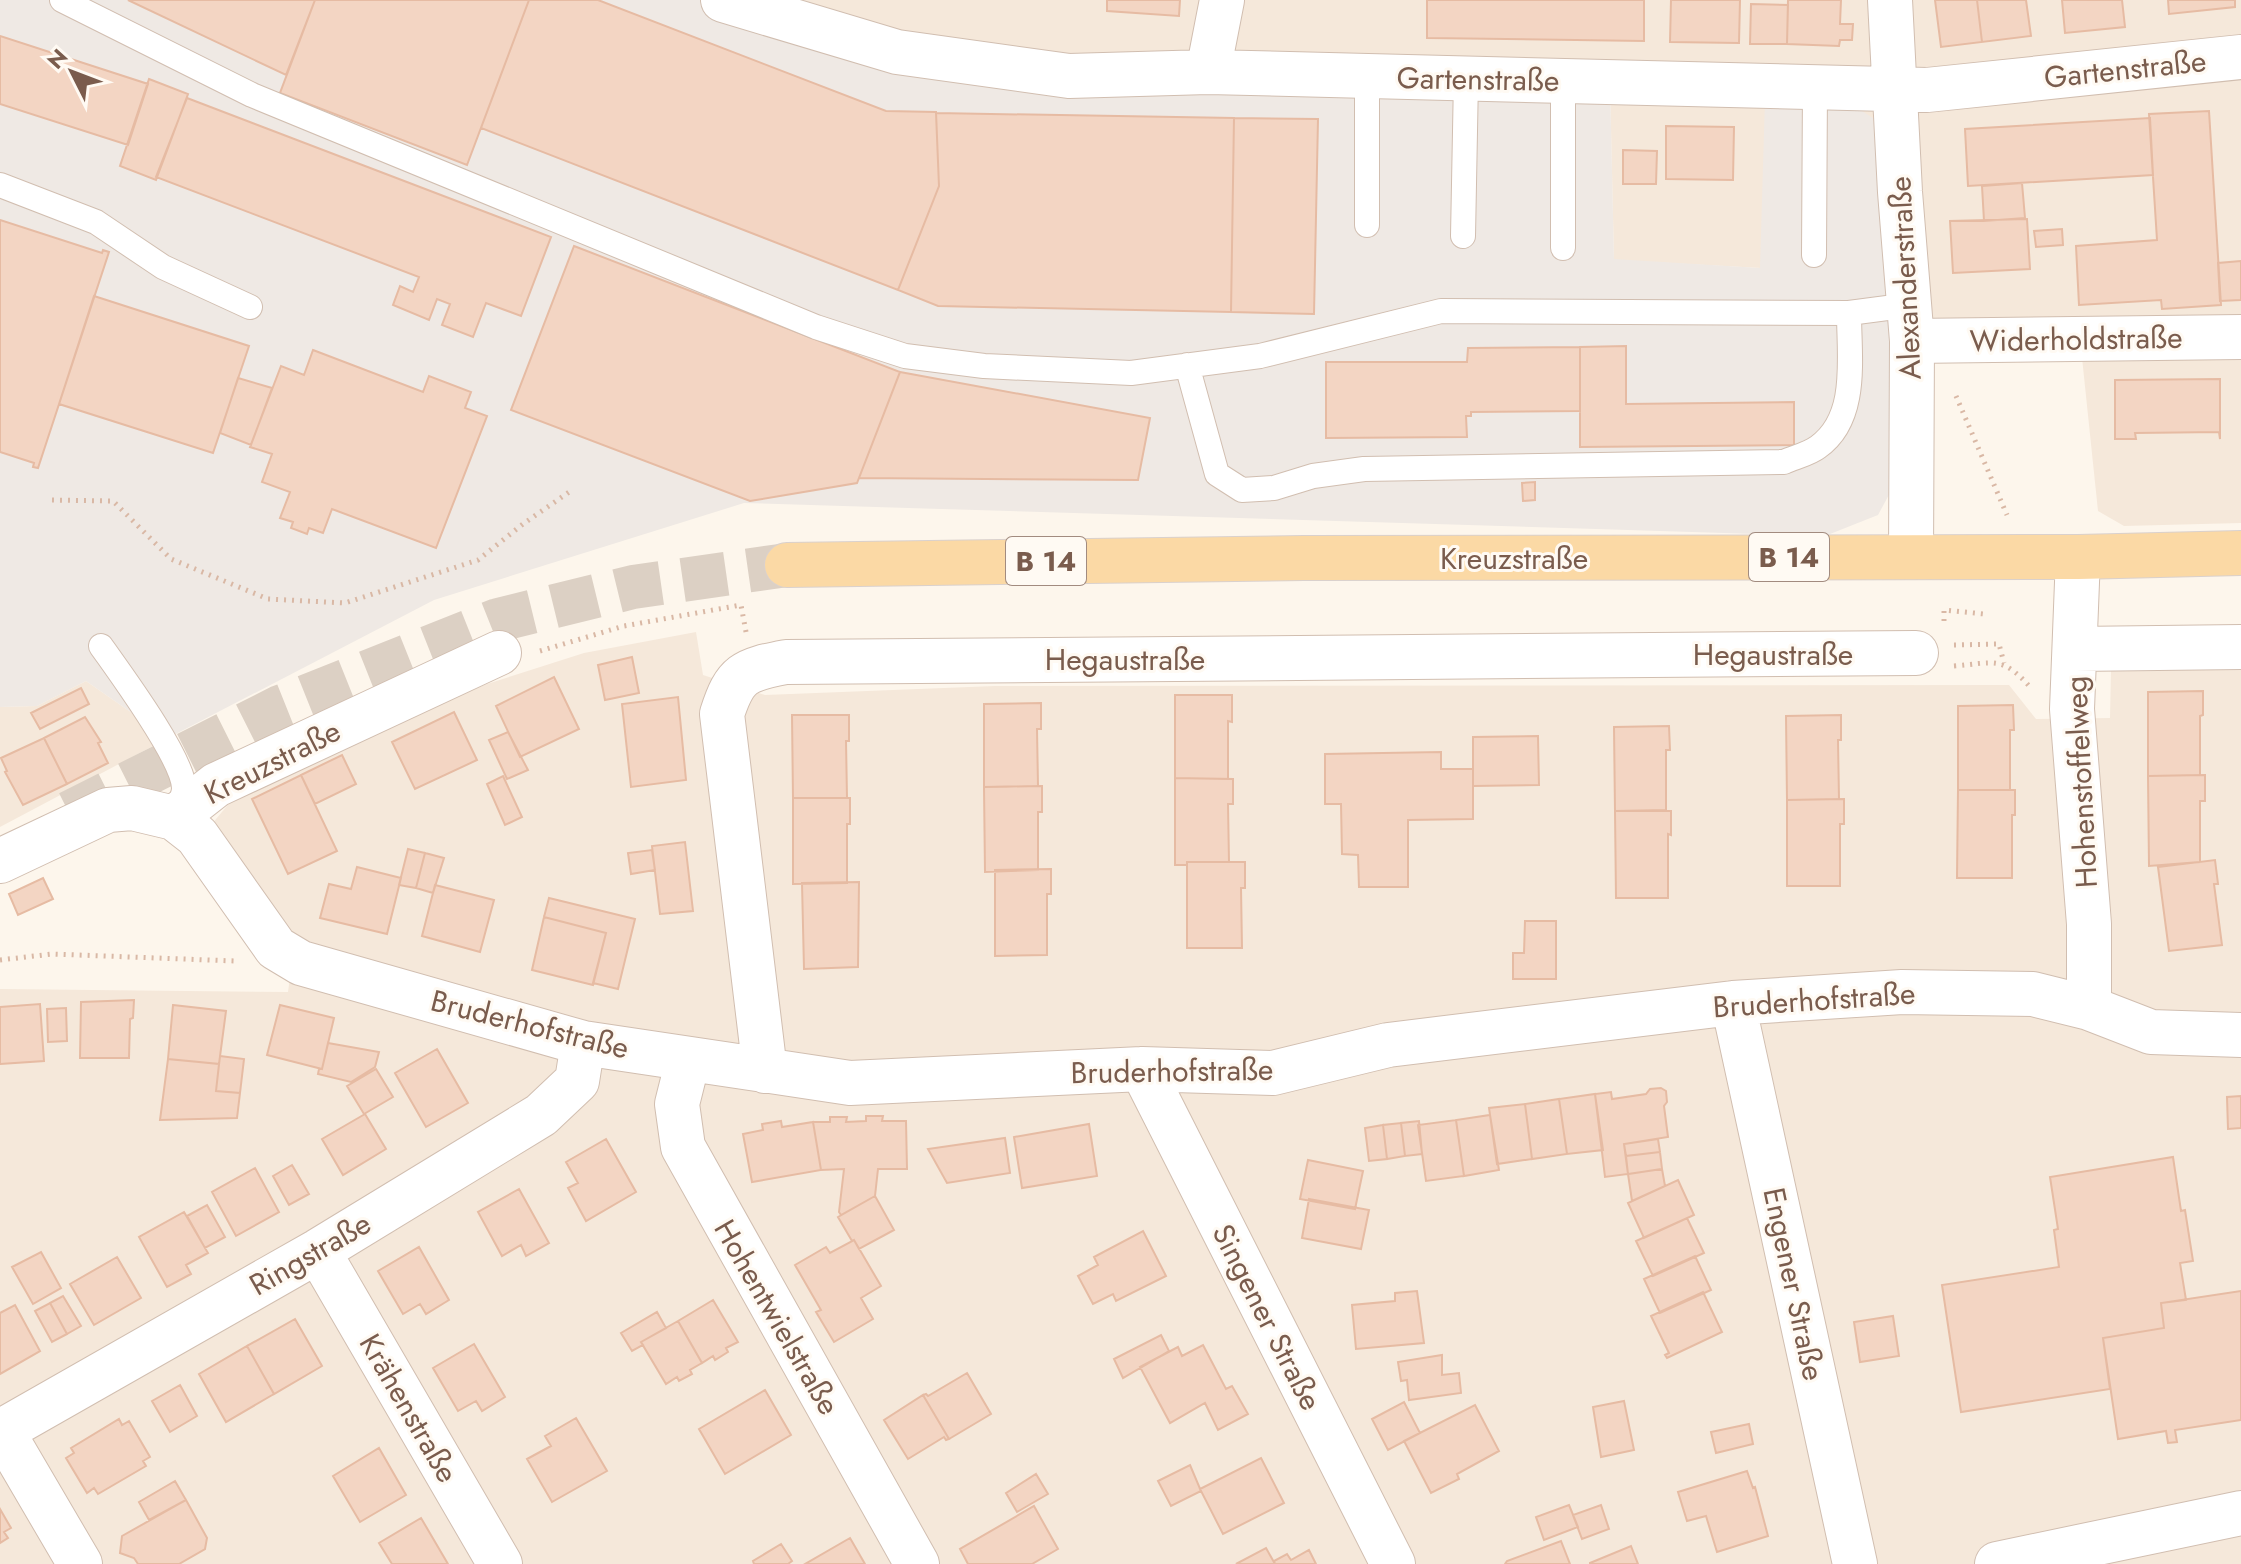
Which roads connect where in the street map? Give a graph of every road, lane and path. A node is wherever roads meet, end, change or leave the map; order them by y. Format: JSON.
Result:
{"nodes":[{"id":1,"x":62,"y":0,"type":"edge"},
{"id":2,"x":723,"y":0,"type":"edge"},
{"id":3,"x":1222,"y":0,"type":"edge"},
{"id":4,"x":1890,"y":0,"type":"edge"},
{"id":5,"x":2241,"y":57,"type":"edge"},
{"id":6,"x":1208,"y":72,"type":"junction"},
{"id":7,"x":1367,"y":76,"type":"junction"},
{"id":8,"x":1466,"y":79,"type":"junction"},
{"id":9,"x":1563,"y":81,"type":"junction"},
{"id":10,"x":1815,"y":87,"type":"junction"},
{"id":11,"x":1894,"y":89,"type":"junction"},
{"id":12,"x":0,"y":185,"type":"edge"},
{"id":13,"x":1367,"y":225,"type":"dead end"},
{"id":14,"x":1463,"y":236,"type":"dead end"},
{"id":15,"x":1563,"y":248,"type":"dead end"},
{"id":16,"x":1814,"y":255,"type":"dead end"},
{"id":17,"x":250,"y":307,"type":"dead end"},
{"id":18,"x":1849,"y":313,"type":"junction"},
{"id":19,"x":1911,"y":323,"type":"junction"},
{"id":20,"x":2241,"y":337,"type":"edge"},
{"id":21,"x":1187,"y":365,"type":"junction"},
{"id":22,"x":1954,"y":393,"type":"dead end"},
{"id":23,"x":572,"y":490,"type":"dead end"},
{"id":24,"x":52,"y":500,"type":"dead end"},
{"id":25,"x":2008,"y":516,"type":"dead end"},
{"id":26,"x":2241,"y":553,"type":"edge"},
{"id":27,"x":1911,"y":557,"type":"junction"},
{"id":28,"x":2078,"y":557,"type":"junction"},
{"id":29,"x":787,"y":565,"type":"tunnel mouth"},
{"id":30,"x":1944,"y":610,"type":"dead end"},
{"id":31,"x":1984,"y":614,"type":"dead end"},
{"id":32,"x":101,"y":646,"type":"dead end"},
{"id":33,"x":2241,"y":647,"type":"edge"},
{"id":34,"x":2075,"y":649,"type":"junction"},
{"id":35,"x":1930,"y":650,"type":"junction"},
{"id":36,"x":499,"y":653,"type":"joint"},
{"id":37,"x":2004,"y":663,"type":"junction"},
{"id":38,"x":752,"y":668,"type":"junction"},
{"id":39,"x":2072,"y":709,"type":"junction"},
{"id":40,"x":174,"y":818,"type":"junction"},
{"id":41,"x":0,"y":861,"type":"edge"},
{"id":42,"x":0,"y":960,"type":"edge"},
{"id":43,"x":238,"y":961,"type":"dead end"},
{"id":44,"x":1733,"y":1003,"type":"junction"},
{"id":45,"x":2089,"y":1008,"type":"junction"},
{"id":46,"x":2241,"y":1035,"type":"edge"},
{"id":47,"x":583,"y":1043,"type":"junction"},
{"id":48,"x":688,"y":1060,"type":"junction"},
{"id":49,"x":1142,"y":1069,"type":"junction"},
{"id":50,"x":765,"y":1071,"type":"junction"},
{"id":51,"x":318,"y":1251,"type":"junction"},
{"id":52,"x":1,"y":1431,"type":"edge"},
{"id":53,"x":2241,"y":1513,"type":"edge"},
{"id":54,"x":80,"y":1564,"type":"edge"},
{"id":55,"x":500,"y":1564,"type":"edge"},
{"id":56,"x":917,"y":1564,"type":"edge"},
{"id":57,"x":1393,"y":1564,"type":"edge"},
{"id":58,"x":1855,"y":1564,"type":"edge"},
{"id":59,"x":1997,"y":1564,"type":"edge"}],
"edges":[{"from":1,"to":21,"type":"lane"},
{"from":2,"to":6,"type":"street","name":"Gartenstraße"},
{"from":3,"to":6,"type":"street"},
{"from":4,"to":11,"type":"street","name":"Alexanderstraße"},
{"from":5,"to":11,"type":"street","name":"Gartenstraße"},
{"from":6,"to":7,"type":"street","name":"Gartenstraße"},
{"from":7,"to":8,"type":"street","name":"Gartenstraße"},
{"from":7,"to":13,"type":"lane"},
{"from":8,"to":9,"type":"street","name":"Gartenstraße"},
{"from":8,"to":14,"type":"lane"},
{"from":9,"to":10,"type":"street","name":"Gartenstraße"},
{"from":9,"to":15,"type":"lane"},
{"from":10,"to":11,"type":"street","name":"Gartenstraße"},
{"from":10,"to":16,"type":"lane"},
{"from":11,"to":19,"type":"street","name":"Alexanderstraße"},
{"from":12,"to":17,"type":"lane"},
{"from":18,"to":19,"type":"lane"},
{"from":18,"to":21,"type":"lane"},
{"from":18,"to":21,"type":"lane"},
{"from":19,"to":20,"type":"street","name":"Widerholdstraße"},
{"from":19,"to":27,"type":"street","name":"Alexanderstraße"},
{"from":22,"to":25,"type":"path"},
{"from":23,"to":24,"type":"path"},
{"from":26,"to":28,"type":"main road","name":"Kreuzstraße","number":"B 14"},
{"from":27,"to":28,"type":"main road","name":"Kreuzstraße","number":"B 14"},
{"from":27,"to":29,"type":"main road","name":"Kreuzstraße","number":"B 14"},
{"from":28,"to":34,"type":"street","name":"Hohenstoffelweg"},
{"from":30,"to":31,"type":"path"},
{"from":32,"to":40,"type":"lane"},
{"from":33,"to":34,"type":"street"},
{"from":34,"to":39,"type":"street","name":"Hohenstoffelweg"},
{"from":35,"to":37,"type":"path"},
{"from":35,"to":37,"type":"path"},
{"from":35,"to":38,"type":"street","name":"Hegaustraße"},
{"from":36,"to":38,"type":"path"},
{"from":36,"to":40,"type":"street","name":"Kreuzstraße"},
{"from":37,"to":39,"type":"path"},
{"from":38,"to":50,"type":"street"},
{"from":39,"to":45,"type":"street","name":"Hohenstoffelweg"},
{"from":40,"to":41,"type":"street","name":"Kreuzstraße"},
{"from":40,"to":47,"type":"street","name":"Bruderhofstraße"},
{"from":42,"to":43,"type":"path"},
{"from":44,"to":45,"type":"street","name":"Bruderhofstraße"},
{"from":44,"to":49,"type":"street","name":"Bruderhofstraße"},
{"from":44,"to":58,"type":"street","name":"Engener Straße"},
{"from":45,"to":46,"type":"street","name":"Bruderhofstraße"},
{"from":47,"to":48,"type":"street","name":"Bruderhofstraße"},
{"from":47,"to":51,"type":"street","name":"Ringstraße"},
{"from":48,"to":50,"type":"street","name":"Bruderhofstraße"},
{"from":48,"to":56,"type":"street","name":"Hohentwielstraße"},
{"from":49,"to":50,"type":"street","name":"Bruderhofstraße"},
{"from":49,"to":57,"type":"street","name":"Singener Straße"},
{"from":51,"to":52,"type":"street","name":"Ringstraße"},
{"from":51,"to":55,"type":"street","name":"Krähenstraße"},
{"from":52,"to":54,"type":"street"},
{"from":53,"to":59,"type":"street"}]}
